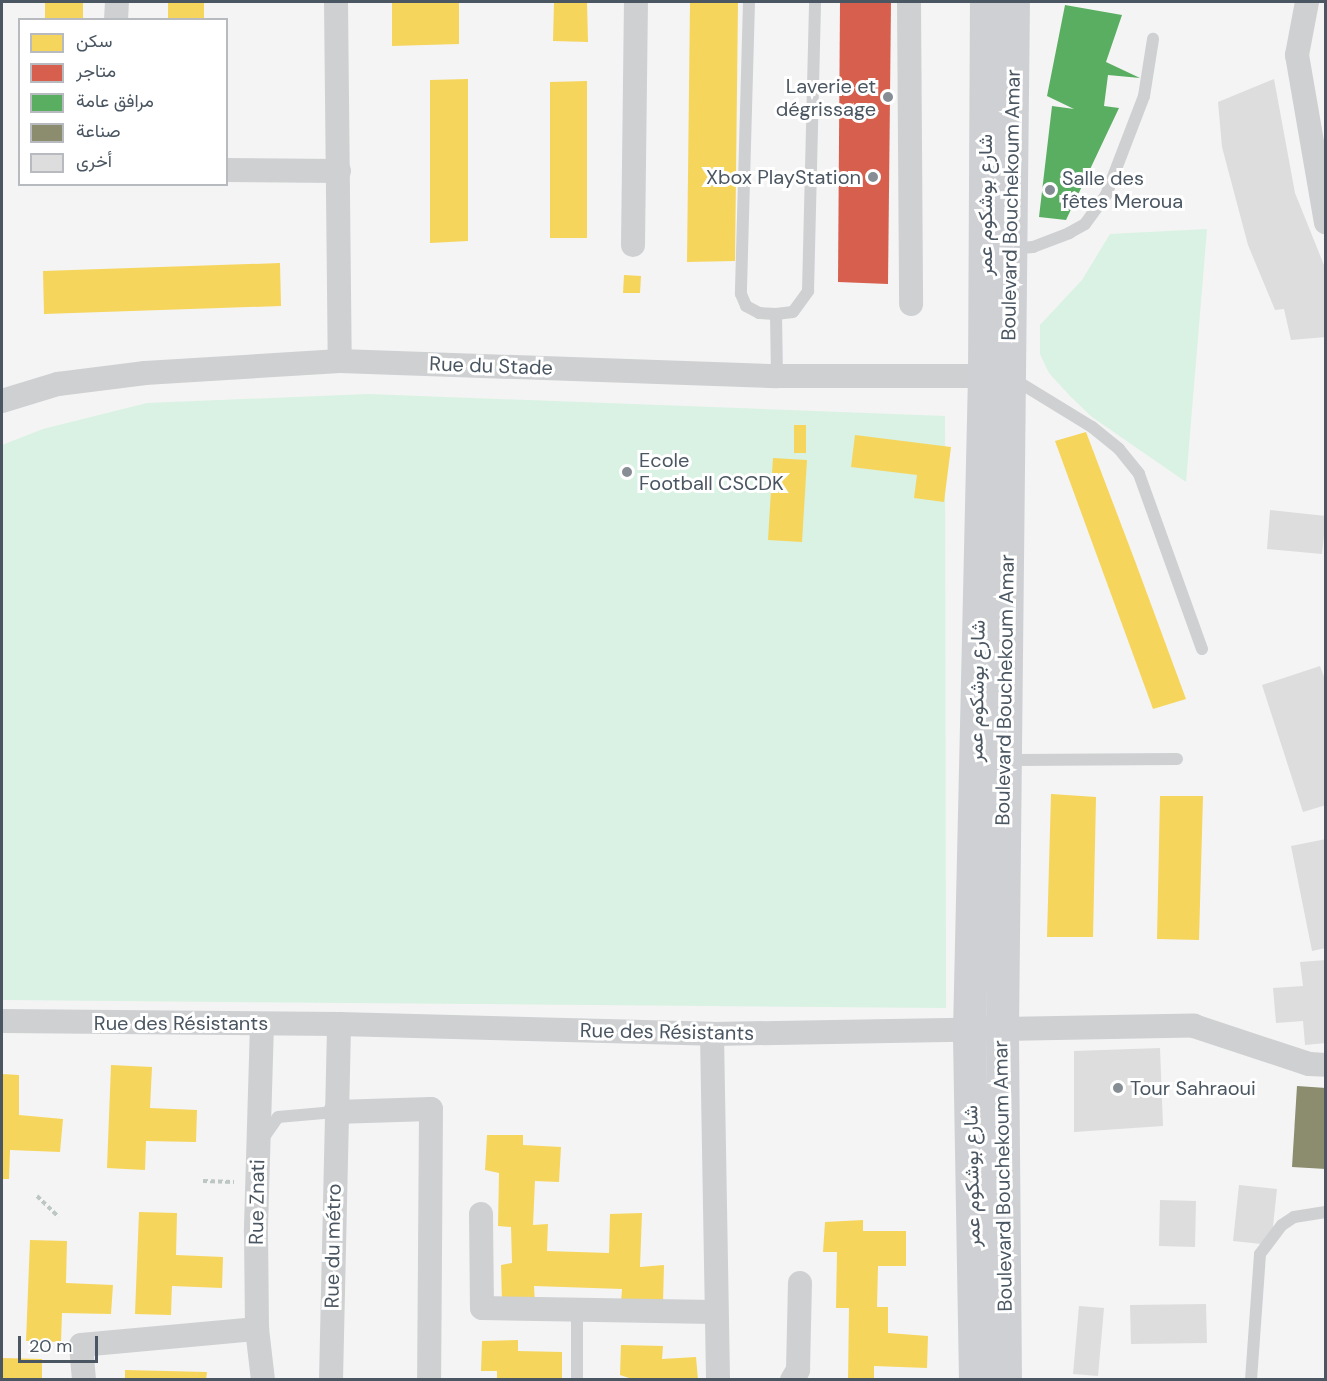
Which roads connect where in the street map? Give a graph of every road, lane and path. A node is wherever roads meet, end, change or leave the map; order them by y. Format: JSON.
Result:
{"nodes":[{"id":1,"x":117,"y":2,"type":"edge"},
{"id":2,"x":336,"y":2,"type":"edge"},
{"id":3,"x":636,"y":2,"type":"edge"},
{"id":4,"x":749,"y":2,"type":"edge"},
{"id":5,"x":815,"y":2,"type":"edge"},
{"id":6,"x":909,"y":2,"type":"edge"},
{"id":7,"x":986,"y":2,"type":"edge"},
{"id":8,"x":1013,"y":2,"type":"edge"},
{"id":9,"x":1307,"y":2,"type":"edge"},
{"id":10,"x":116,"y":18,"type":"edge"},
{"id":11,"x":1153,"y":39,"type":"dead end"},
{"id":12,"x":228,"y":170,"type":"edge"},
{"id":13,"x":339,"y":171,"type":"junction"},
{"id":14,"x":1326,"y":223,"type":"edge"},
{"id":15,"x":633,"y":245,"type":"dead end"},
{"id":16,"x":1010,"y":249,"type":"junction"},
{"id":17,"x":911,"y":304,"type":"dead end"},
{"id":18,"x":776,"y":314,"type":"junction"},
{"id":19,"x":340,"y":361,"type":"junction"},
{"id":20,"x":777,"y":376,"type":"junction"},
{"id":21,"x":997,"y":376,"type":"junction"},
{"id":22,"x":2,"y":401,"type":"edge"},
{"id":23,"x":1202,"y":649,"type":"dead end"},
{"id":24,"x":1177,"y":759,"type":"dead end"},
{"id":25,"x":1004,"y":760,"type":"junction"},
{"id":26,"x":2,"y":1022,"type":"edge"},
{"id":27,"x":262,"y":1024,"type":"junction"},
{"id":28,"x":339,"y":1024,"type":"junction"},
{"id":29,"x":969,"y":1031,"type":"junction"},
{"id":30,"x":1002,"y":1031,"type":"junction"},
{"id":31,"x":712,"y":1034,"type":"junction"},
{"id":32,"x":1326,"y":1065,"type":"edge"},
{"id":33,"x":335,"y":1112,"type":"junction"},
{"id":34,"x":258,"y":1162,"type":"junction"},
{"id":35,"x":37,"y":1196,"type":"dead end"},
{"id":36,"x":1326,"y":1212,"type":"edge"},
{"id":37,"x":481,"y":1214,"type":"dead end"},
{"id":38,"x":59,"y":1217,"type":"dead end"},
{"id":39,"x":800,"y":1283,"type":"dead end"},
{"id":40,"x":577,"y":1309,"type":"junction"},
{"id":41,"x":714,"y":1312,"type":"junction"},
{"id":42,"x":256,"y":1329,"type":"junction"},
{"id":43,"x":84,"y":1380,"type":"edge"},
{"id":44,"x":263,"y":1380,"type":"edge"},
{"id":45,"x":332,"y":1380,"type":"edge"},
{"id":46,"x":429,"y":1380,"type":"edge"},
{"id":47,"x":577,"y":1380,"type":"edge"},
{"id":48,"x":718,"y":1380,"type":"edge"},
{"id":49,"x":792,"y":1380,"type":"edge"},
{"id":50,"x":975,"y":1380,"type":"edge"},
{"id":51,"x":1005,"y":1380,"type":"edge"},
{"id":52,"x":1251,"y":1380,"type":"edge"}],
"edges":[{"from":1,"to":10,"type":"street"},
{"from":2,"to":13,"type":"street"},
{"from":3,"to":15,"type":"street"},
{"from":4,"to":18,"type":"lane"},
{"from":5,"to":18,"type":"lane"},
{"from":6,"to":17,"type":"street"},
{"from":7,"to":21,"type":"street","name":"شارع بوشكوم عمر"},
{"from":8,"to":16,"type":"street","name":"Boulevard Bouchekoum Amar"},
{"from":9,"to":14,"type":"street"},
{"from":11,"to":16,"type":"lane"},
{"from":12,"to":13,"type":"street"},
{"from":13,"to":19,"type":"street"},
{"from":16,"to":21,"type":"street","name":"Boulevard Bouchekoum Amar"},
{"from":18,"to":20,"type":"lane"},
{"from":19,"to":20,"type":"street","name":"Rue du Stade"},
{"from":19,"to":22,"type":"street","name":"Rue du Stade"},
{"from":20,"to":21,"type":"street","name":"Rue du Stade"},
{"from":21,"to":23,"type":"lane"},
{"from":21,"to":25,"type":"street","name":"Boulevard Bouchekoum Amar"},
{"from":21,"to":29,"type":"street","name":"شارع بوشكوم عمر"},
{"from":24,"to":25,"type":"lane"},
{"from":25,"to":30,"type":"street","name":"Boulevard Bouchekoum Amar"},
{"from":26,"to":27,"type":"street","name":"Rue des Résistants"},
{"from":27,"to":28,"type":"street","name":"Rue des Résistants"},
{"from":27,"to":34,"type":"street","name":"Rue Znati"},
{"from":28,"to":31,"type":"street","name":"Rue des Résistants"},
{"from":28,"to":33,"type":"street","name":"Rue du métro"},
{"from":29,"to":30,"type":"street","name":"Rue des Résistants"},
{"from":29,"to":31,"type":"street","name":"Rue des Résistants"},
{"from":29,"to":50,"type":"street","name":"شارع بوشكوم عمر"},
{"from":30,"to":32,"type":"street","name":"Rue des Résistants"},
{"from":30,"to":51,"type":"street","name":"Boulevard Bouchekoum Amar"},
{"from":31,"to":41,"type":"street"},
{"from":33,"to":34,"type":"lane"},
{"from":33,"to":45,"type":"street","name":"Rue du métro"},
{"from":33,"to":46,"type":"street"},
{"from":34,"to":42,"type":"street","name":"Rue Znati"},
{"from":35,"to":38,"type":"path"},
{"from":36,"to":52,"type":"lane"},
{"from":37,"to":40,"type":"street"},
{"from":39,"to":49,"type":"street"},
{"from":40,"to":41,"type":"street"},
{"from":40,"to":47,"type":"lane"},
{"from":41,"to":48,"type":"street"},
{"from":42,"to":43,"type":"street"},
{"from":42,"to":44,"type":"street","name":"Rue Znati"}]}
